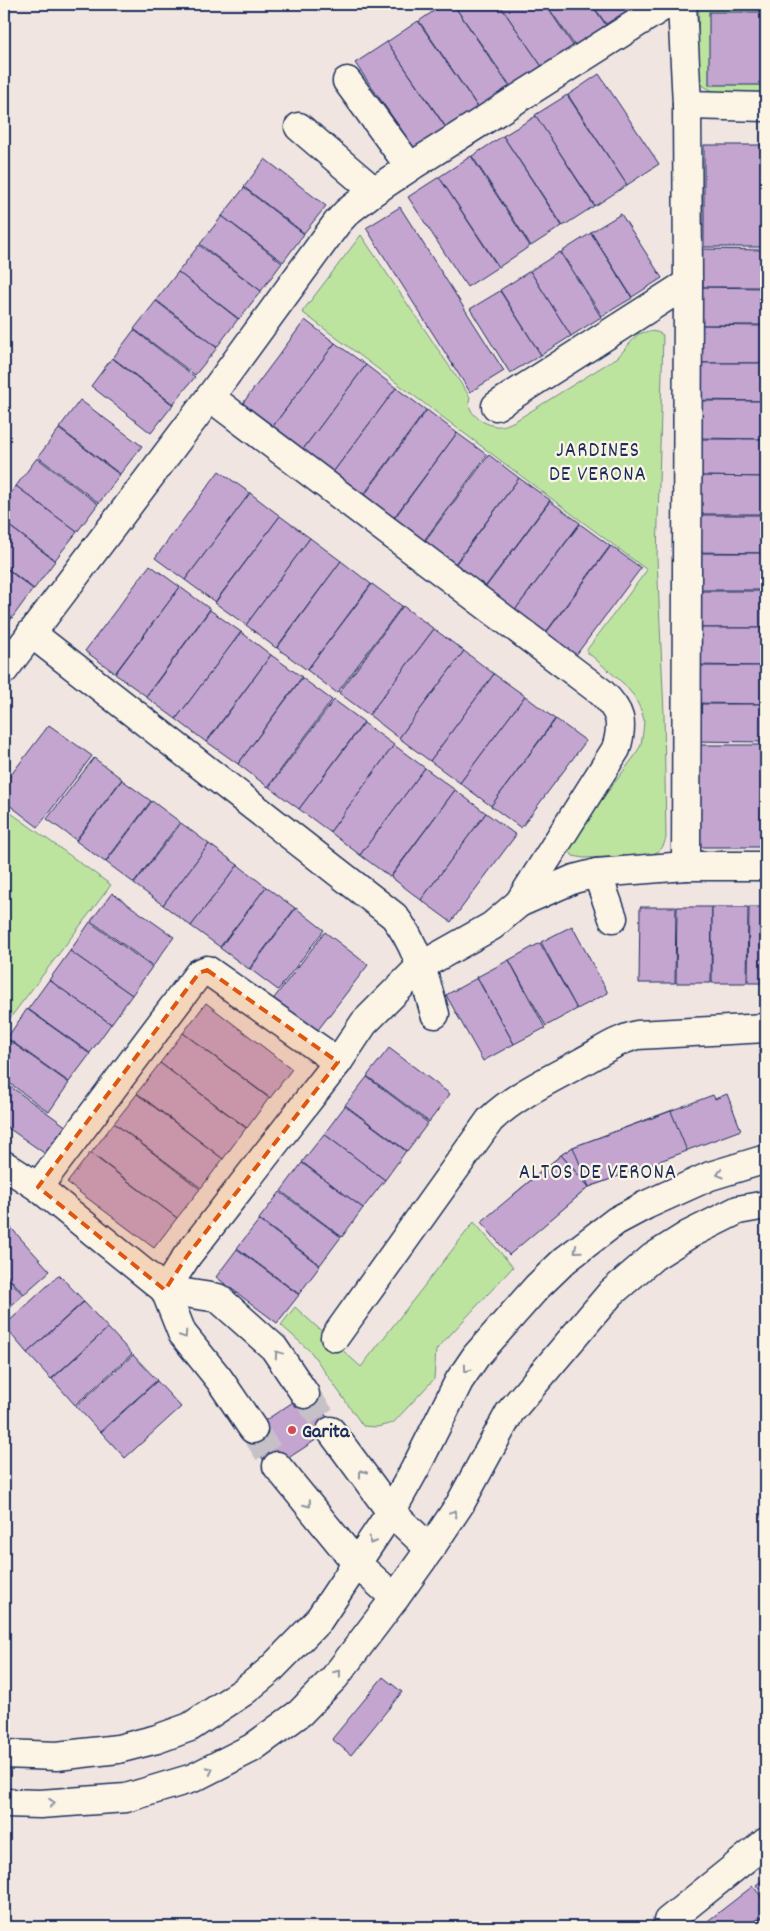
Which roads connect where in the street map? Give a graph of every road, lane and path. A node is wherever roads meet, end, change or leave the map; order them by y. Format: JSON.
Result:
{"nodes":[{"id":1,"x":667,"y":4,"type":"edge"},
{"id":2,"x":682,"y":4,"type":"edge"},
{"id":3,"x":347,"y":82,"type":"dead end"},
{"id":4,"x":686,"y":105,"type":"junction"},
{"id":5,"x":766,"y":107,"type":"edge"},
{"id":6,"x":299,"y":127,"type":"dead end"},
{"id":7,"x":410,"y":167,"type":"junction"},
{"id":8,"x":374,"y":191,"type":"junction"},
{"id":9,"x":688,"y":283,"type":"junction"},
{"id":10,"x":210,"y":397,"type":"junction"},
{"id":11,"x":496,"y":406,"type":"dead end"},
{"id":12,"x":31,"y":633,"type":"junction"},
{"id":13,"x":4,"y":670,"type":"edge"},
{"id":14,"x":686,"y":866,"type":"junction"},
{"id":15,"x":766,"y":866,"type":"edge"},
{"id":16,"x":597,"y":873,"type":"junction"},
{"id":17,"x":518,"y":903,"type":"junction"},
{"id":18,"x":613,"y":918,"type":"dead end"},
{"id":19,"x":421,"y":966,"type":"junction"},
{"id":20,"x":435,"y":1014,"type":"dead end"},
{"id":21,"x":766,"y":1028,"type":"edge"},
{"id":22,"x":338,"y":1062,"type":"junction"},
{"id":23,"x":766,"y":1159,"type":"edge"},
{"id":24,"x":4,"y":1165,"type":"edge"},
{"id":25,"x":38,"y":1187,"type":"junction"},
{"id":26,"x":766,"y":1205,"type":"edge"},
{"id":27,"x":165,"y":1290,"type":"junction"},
{"id":28,"x":335,"y":1337,"type":"dead end"},
{"id":29,"x":305,"y":1394,"type":"tunnel mouth"},
{"id":30,"x":252,"y":1429,"type":"tunnel mouth"},
{"id":31,"x":331,"y":1431,"type":"tunnel mouth"},
{"id":32,"x":277,"y":1466,"type":"tunnel mouth"},
{"id":33,"x":391,"y":1512,"type":"junction"},
{"id":34,"x":430,"y":1549,"type":"junction"},
{"id":35,"x":357,"y":1564,"type":"junction"},
{"id":36,"x":395,"y":1598,"type":"junction"},
{"id":37,"x":4,"y":1754,"type":"edge"},
{"id":38,"x":4,"y":1803,"type":"edge"},
{"id":39,"x":766,"y":1842,"type":"edge"},
{"id":40,"x":667,"y":1927,"type":"edge"}],
"edges":[{"from":1,"to":7,"type":"street"},
{"from":2,"to":4,"type":"street"},
{"from":3,"to":7,"type":"street"},
{"from":4,"to":5,"type":"street"},
{"from":4,"to":9,"type":"street"},
{"from":6,"to":8,"type":"street"},
{"from":7,"to":8,"type":"street"},
{"from":8,"to":10,"type":"street"},
{"from":9,"to":11,"type":"street"},
{"from":9,"to":14,"type":"street"},
{"from":10,"to":12,"type":"street"},
{"from":10,"to":17,"type":"street"},
{"from":12,"to":13,"type":"street"},
{"from":12,"to":19,"type":"street"},
{"from":14,"to":15,"type":"street"},
{"from":14,"to":16,"type":"street"},
{"from":16,"to":17,"type":"street"},
{"from":16,"to":18,"type":"street"},
{"from":17,"to":19,"type":"street"},
{"from":19,"to":20,"type":"street"},
{"from":19,"to":22,"type":"street"},
{"from":21,"to":28,"type":"street"},
{"from":22,"to":25,"type":"street"},
{"from":22,"to":27,"type":"street"},
{"from":23,"to":33,"type":"street","one_way":true},
{"from":24,"to":25,"type":"street"},
{"from":25,"to":27,"type":"street"},
{"from":34,"to":26,"type":"street","one_way":true},
{"from":29,"to":27,"type":"street","one_way":true},
{"from":27,"to":30,"type":"street","one_way":true},
{"from":33,"to":31,"type":"street","one_way":true},
{"from":32,"to":35,"type":"street","one_way":true},
{"from":33,"to":34,"type":"street"},
{"from":33,"to":35,"type":"street","one_way":true},
{"from":34,"to":36,"type":"street"},
{"from":35,"to":36,"type":"street"},
{"from":35,"to":37,"type":"street"},
{"from":38,"to":36,"type":"street","one_way":true},
{"from":39,"to":40,"type":"street"}]}
